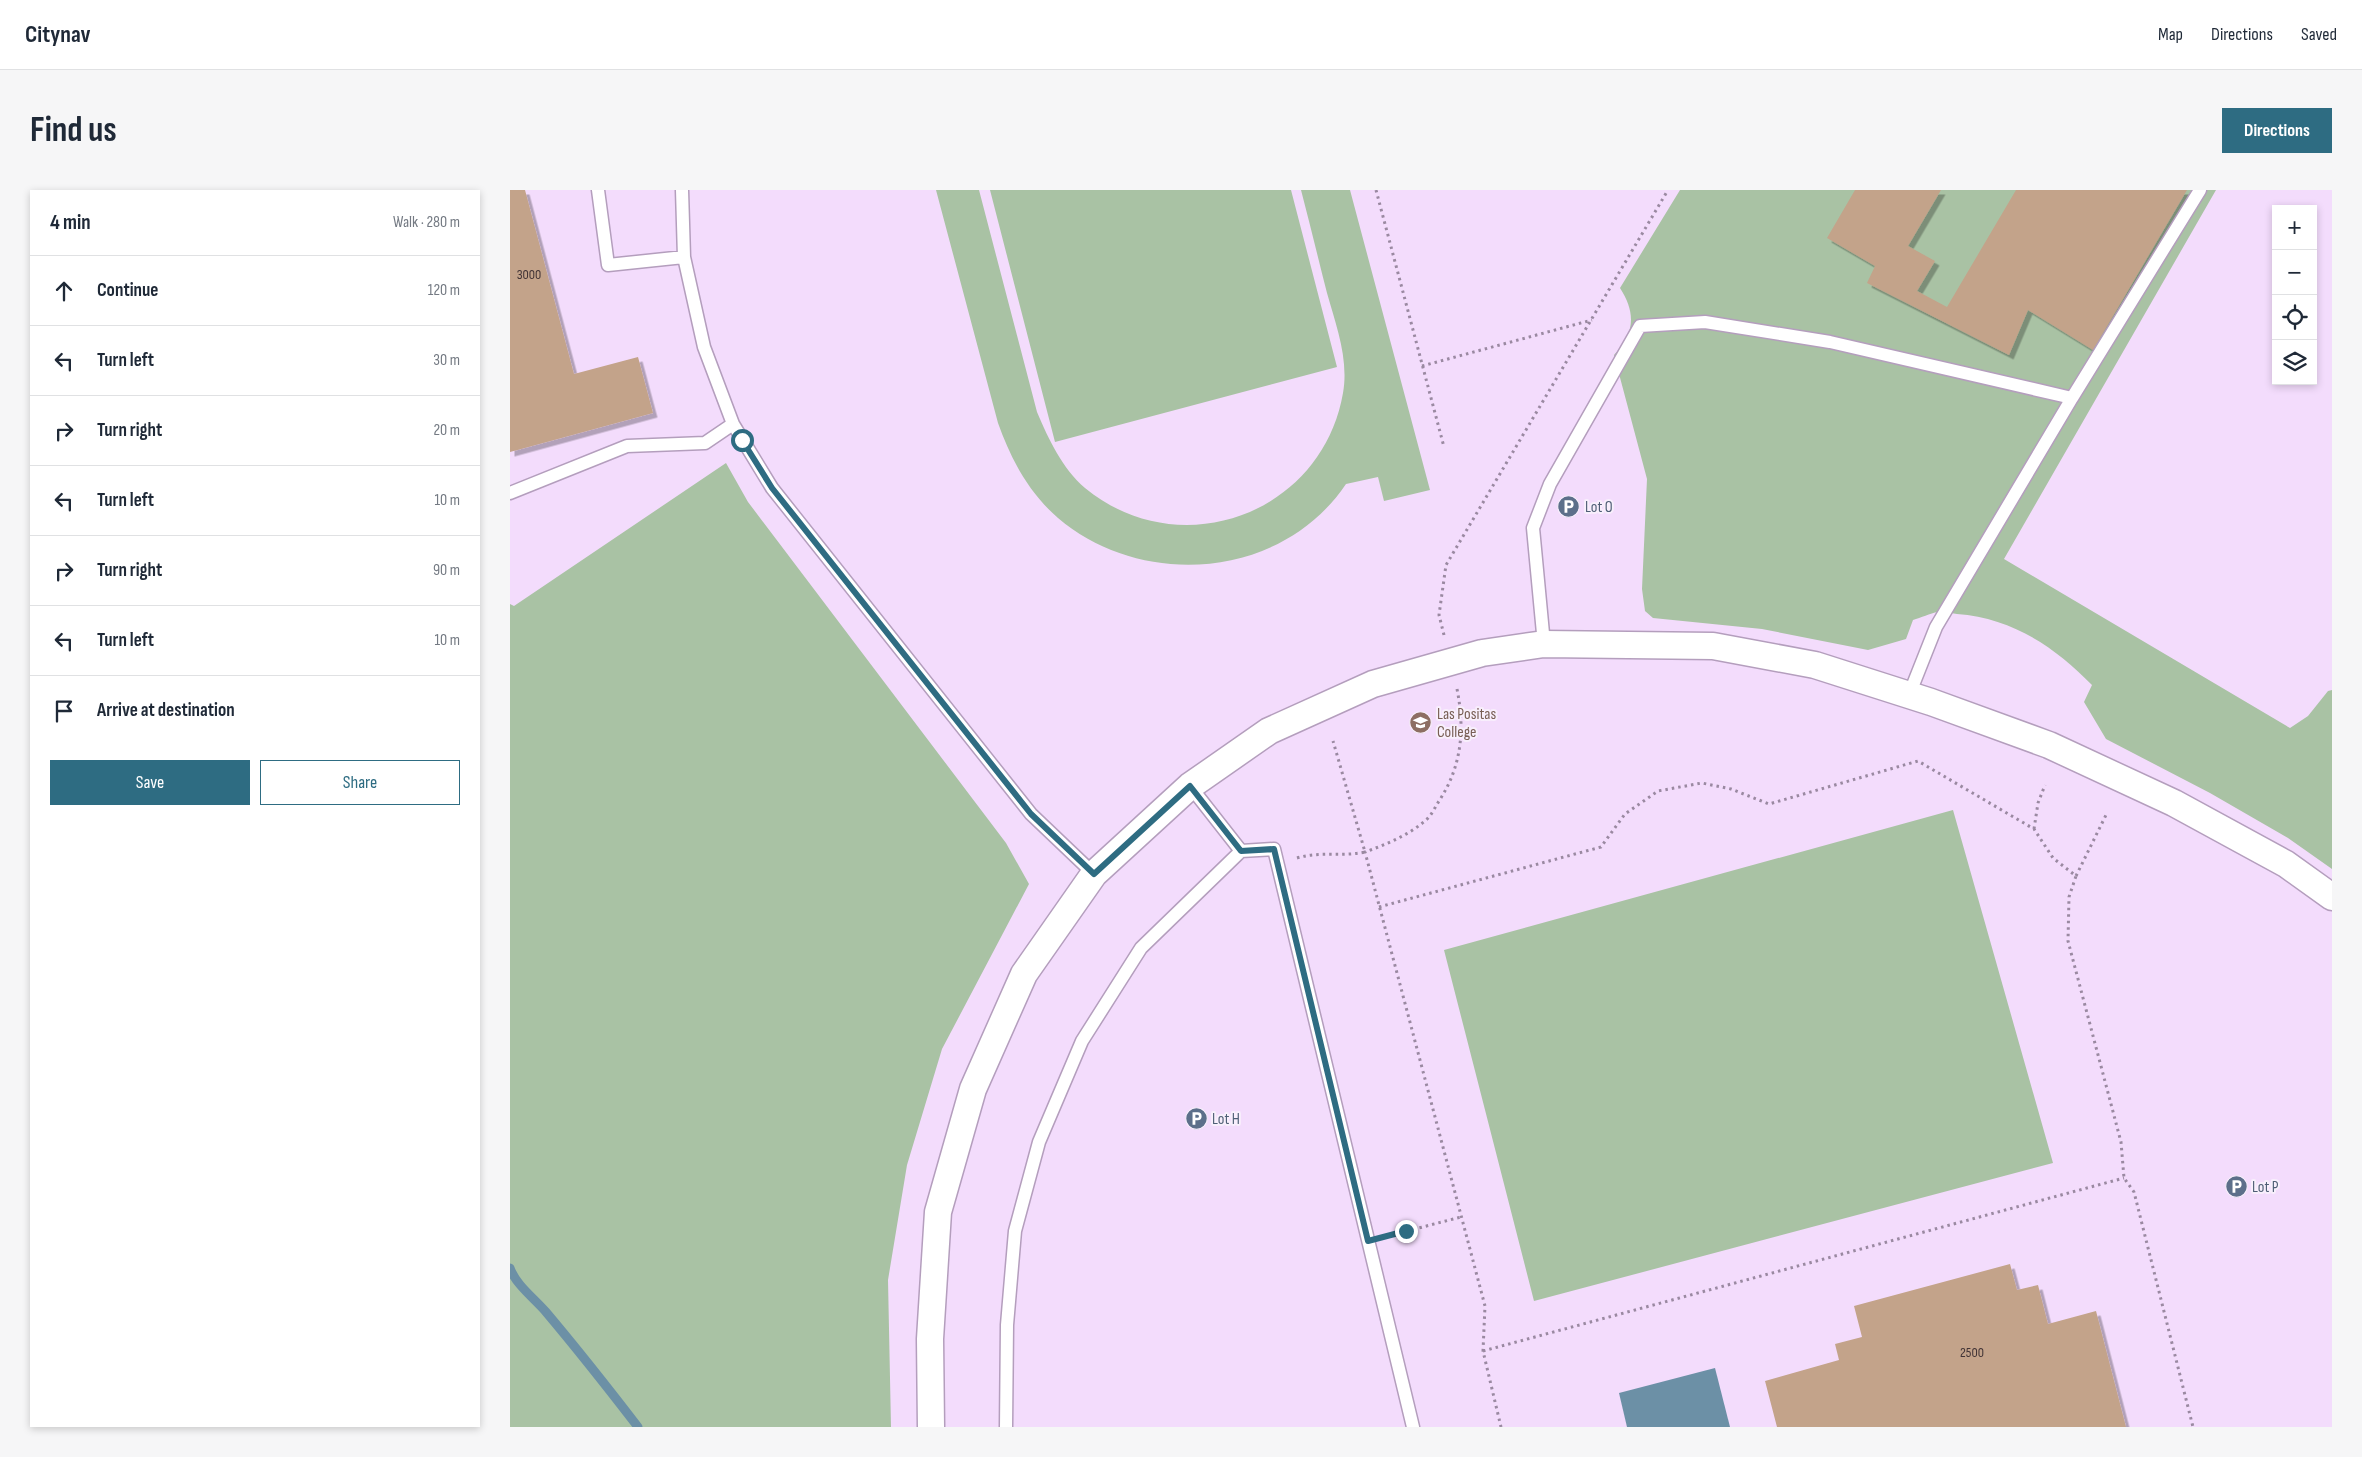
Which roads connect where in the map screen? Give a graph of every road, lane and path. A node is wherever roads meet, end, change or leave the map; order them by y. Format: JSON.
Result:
{"nodes":[{"id":1,"x":598,"y":190,"type":"edge"},
{"id":2,"x":682,"y":190,"type":"edge"},
{"id":3,"x":1376,"y":190,"type":"edge"},
{"id":4,"x":1668,"y":190,"type":"edge"},
{"id":5,"x":2200,"y":190,"type":"edge"},
{"id":6,"x":684,"y":257,"type":"junction"},
{"id":7,"x":1593,"y":319,"type":"junction"},
{"id":8,"x":1422,"y":366,"type":"junction"},
{"id":9,"x":2072,"y":398,"type":"junction"},
{"id":10,"x":732,"y":424,"type":"junction"},
{"id":11,"x":1444,"y":447,"type":"dead end"},
{"id":12,"x":510,"y":493,"type":"edge"},
{"id":13,"x":1544,"y":644,"type":"junction"},
{"id":14,"x":1452,"y":661,"type":"junction"},
{"id":15,"x":1909,"y":695,"type":"junction"},
{"id":16,"x":1333,"y":741,"type":"dead end"},
{"id":17,"x":2045,"y":785,"type":"dead end"},
{"id":18,"x":1190,"y":786,"type":"junction"},
{"id":19,"x":2107,"y":813,"type":"dead end"},
{"id":20,"x":2034,"y":829,"type":"junction"},
{"id":21,"x":1241,"y":851,"type":"junction"},
{"id":22,"x":1365,"y":852,"type":"junction"},
{"id":23,"x":1277,"y":865,"type":"junction"},
{"id":24,"x":1094,"y":874,"type":"junction"},
{"id":25,"x":2076,"y":876,"type":"junction"},
{"id":26,"x":2332,"y":897,"type":"edge"},
{"id":27,"x":1379,"y":907,"type":"junction"},
{"id":28,"x":2124,"y":1178,"type":"junction"},
{"id":29,"x":1461,"y":1217,"type":"junction"},
{"id":30,"x":1368,"y":1241,"type":"junction"},
{"id":31,"x":1483,"y":1351,"type":"junction"},
{"id":32,"x":931,"y":1427,"type":"edge"},
{"id":33,"x":1006,"y":1427,"type":"edge"},
{"id":34,"x":1414,"y":1427,"type":"edge"},
{"id":35,"x":1501,"y":1427,"type":"edge"},
{"id":36,"x":2193,"y":1427,"type":"edge"}],
"edges":[{"from":1,"to":6,"type":"lane"},
{"from":2,"to":6,"type":"lane"},
{"from":3,"to":8,"type":"path"},
{"from":4,"to":7,"type":"path"},
{"from":5,"to":9,"type":"lane"},
{"from":6,"to":10,"type":"lane"},
{"from":7,"to":8,"type":"path"},
{"from":7,"to":14,"type":"path"},
{"from":8,"to":11,"type":"path"},
{"from":9,"to":13,"type":"lane"},
{"from":9,"to":15,"type":"lane"},
{"from":10,"to":12,"type":"lane"},
{"from":10,"to":24,"type":"lane"},
{"from":13,"to":14,"type":"street"},
{"from":13,"to":15,"type":"street"},
{"from":14,"to":18,"type":"street"},
{"from":14,"to":22,"type":"path"},
{"from":15,"to":26,"type":"street"},
{"from":16,"to":22,"type":"path"},
{"from":17,"to":20,"type":"path"},
{"from":18,"to":21,"type":"lane"},
{"from":18,"to":24,"type":"street"},
{"from":19,"to":25,"type":"path"},
{"from":20,"to":25,"type":"path"},
{"from":20,"to":27,"type":"path"},
{"from":21,"to":23,"type":"lane"},
{"from":21,"to":33,"type":"lane"},
{"from":22,"to":23,"type":"path"},
{"from":22,"to":27,"type":"path"},
{"from":23,"to":30,"type":"lane"},
{"from":24,"to":32,"type":"street"},
{"from":25,"to":28,"type":"path"},
{"from":27,"to":29,"type":"path"},
{"from":28,"to":31,"type":"path"},
{"from":28,"to":36,"type":"path"},
{"from":29,"to":30,"type":"path"},
{"from":29,"to":31,"type":"path"},
{"from":30,"to":34,"type":"lane"},
{"from":31,"to":35,"type":"path"}]}
